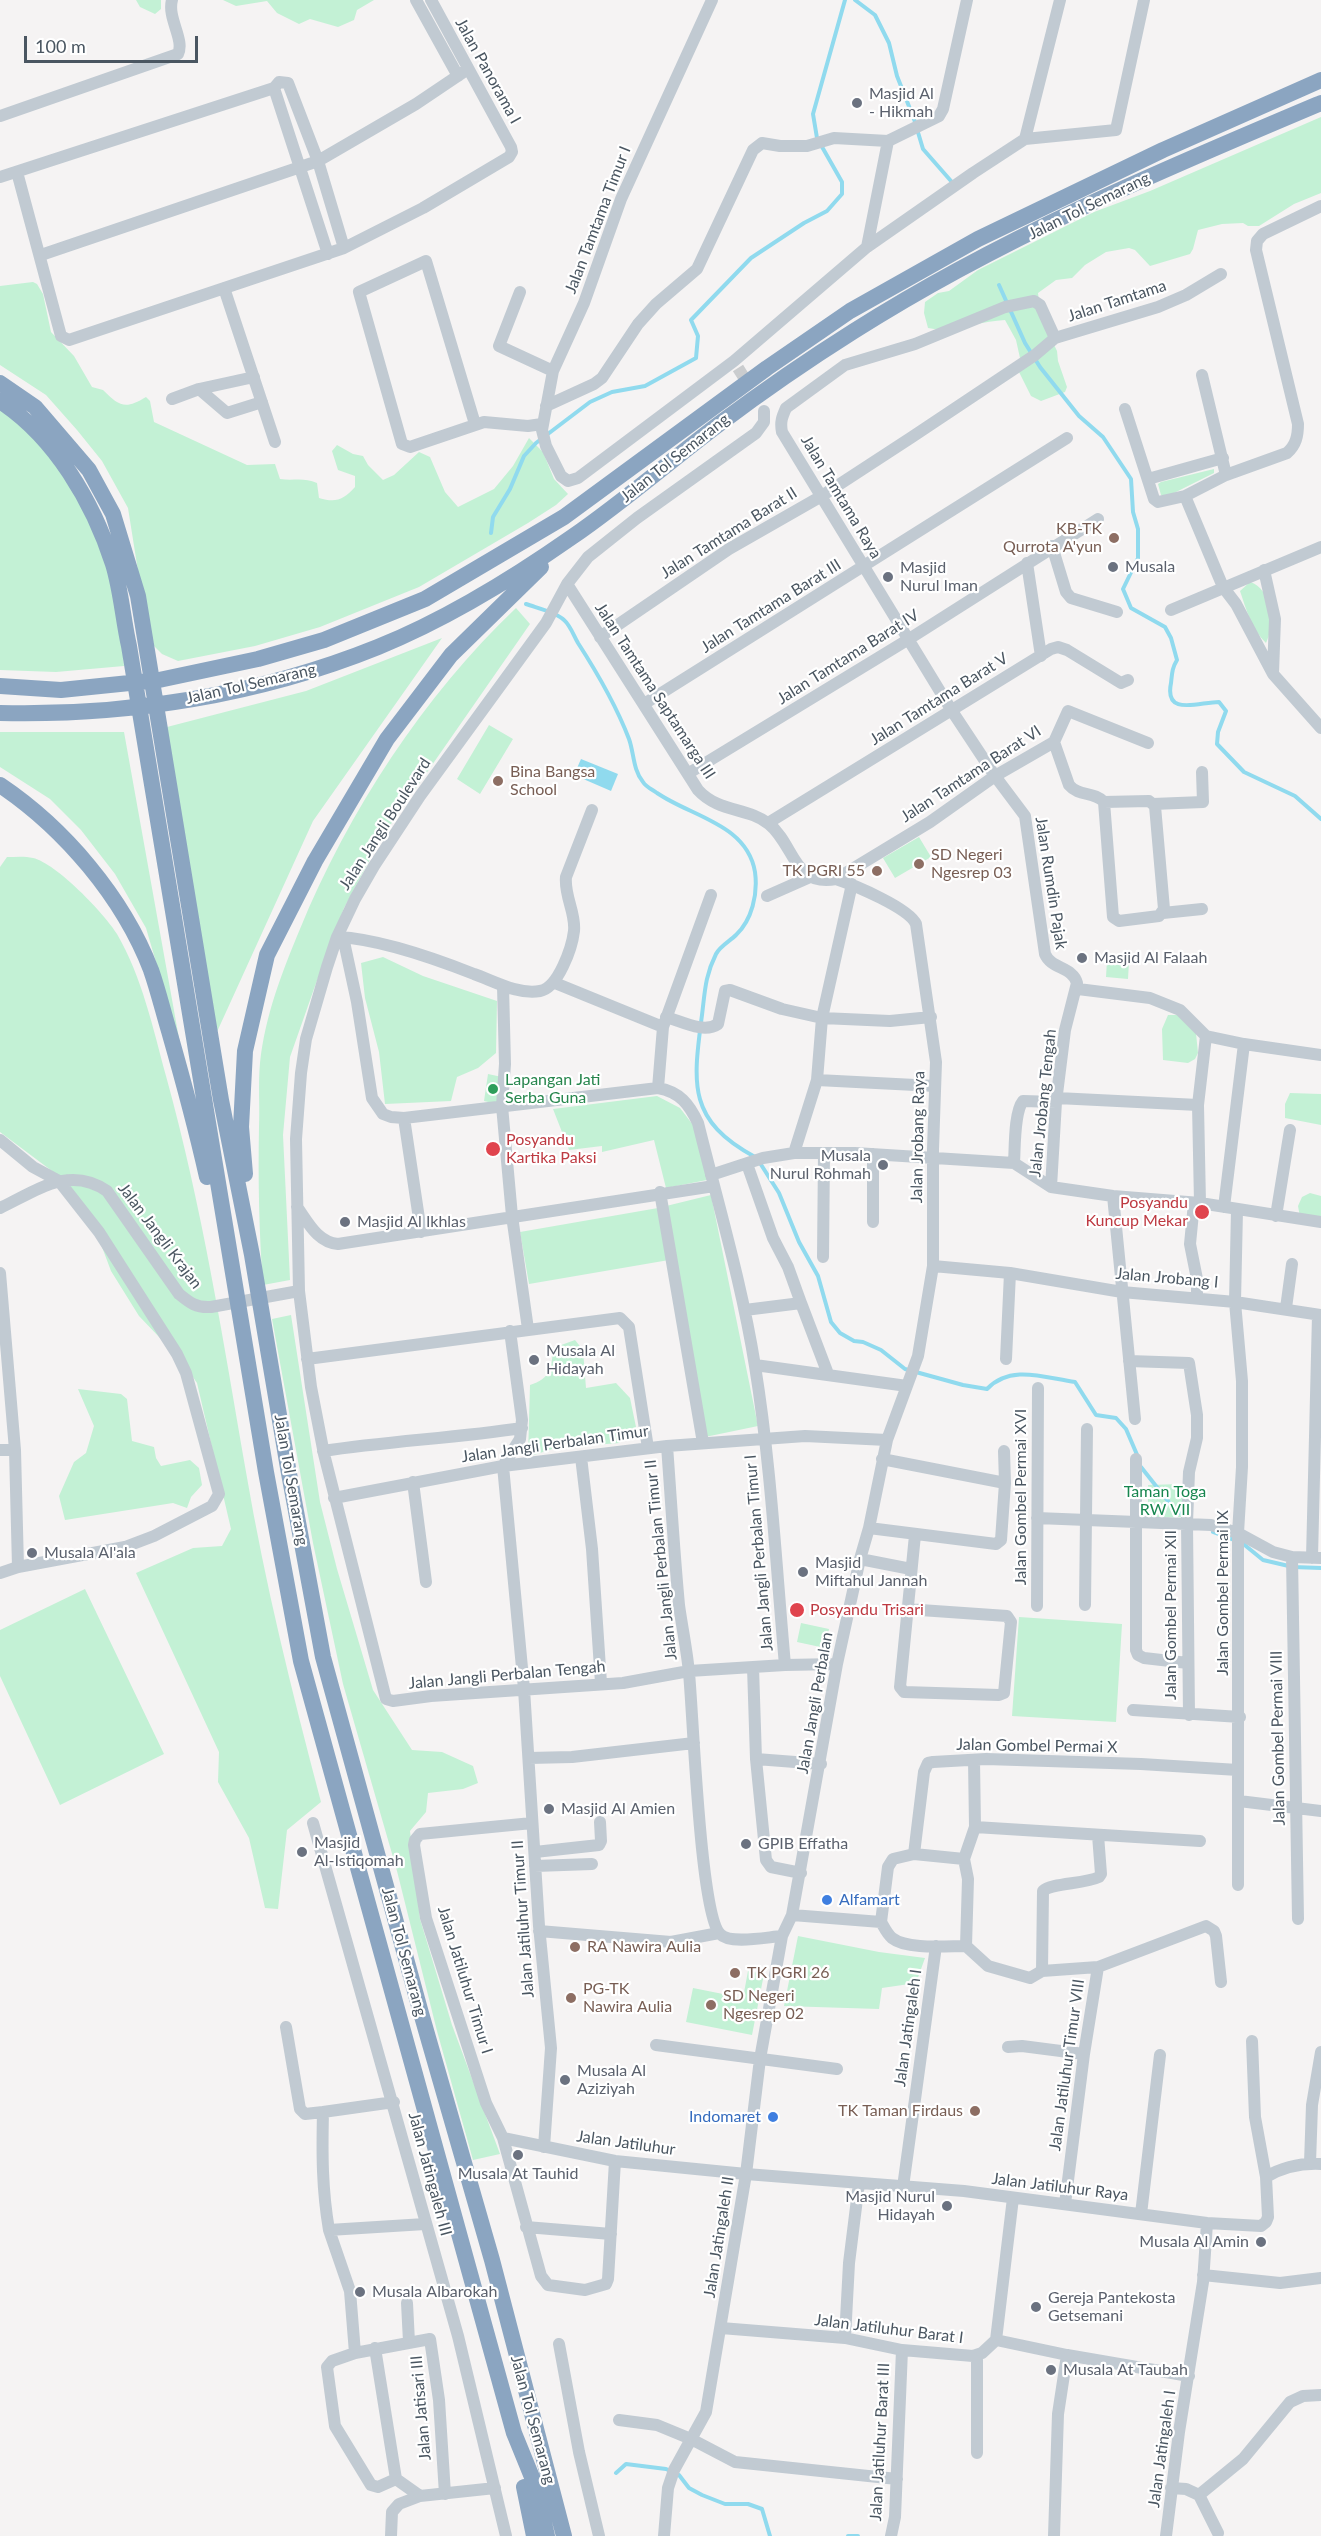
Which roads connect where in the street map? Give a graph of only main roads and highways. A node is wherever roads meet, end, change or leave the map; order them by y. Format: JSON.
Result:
{"nodes":[{"id":1,"x":1321,"y":80,"type":"edge"},
{"id":2,"x":1321,"y":103,"type":"edge"},
{"id":3,"x":0,"y":383,"type":"edge"},
{"id":4,"x":0,"y":400,"type":"edge"},
{"id":5,"x":574,"y":536,"type":"junction"},
{"id":6,"x":0,"y":686,"type":"edge"},
{"id":7,"x":0,"y":713,"type":"edge"},
{"id":8,"x":155,"y":751,"type":"junction"},
{"id":9,"x":0,"y":785,"type":"edge"},
{"id":10,"x":252,"y":1255,"type":"junction"},
{"id":11,"x":242,"y":1327,"type":"junction"},
{"id":12,"x":514,"y":2433,"type":"junction"},
{"id":13,"x":534,"y":2536,"type":"edge"},
{"id":14,"x":547,"y":2536,"type":"edge"},
{"id":15,"x":564,"y":2536,"type":"edge"}],
"edges":[{"from":1,"to":6,"type":"highway","name":"Jalan Tol Semarang"},
{"from":2,"to":5,"type":"highway","name":"Jalan Tol Semarang"},
{"from":3,"to":8,"type":"highway"},
{"from":4,"to":8,"type":"highway"},
{"from":5,"to":7,"type":"highway","name":"Jalan Tol Semarang"},
{"from":5,"to":10,"type":"highway"},
{"from":8,"to":10,"type":"highway"},
{"from":8,"to":11,"type":"highway"},
{"from":9,"to":11,"type":"highway"},
{"from":10,"to":15,"type":"highway","name":"Jalan Tol Semarang"},
{"from":11,"to":12,"type":"highway","name":"Jalan Tol Semarang"},
{"from":12,"to":13,"type":"highway"},
{"from":12,"to":14,"type":"highway","name":"Jalan Tol Semarang"}]}
